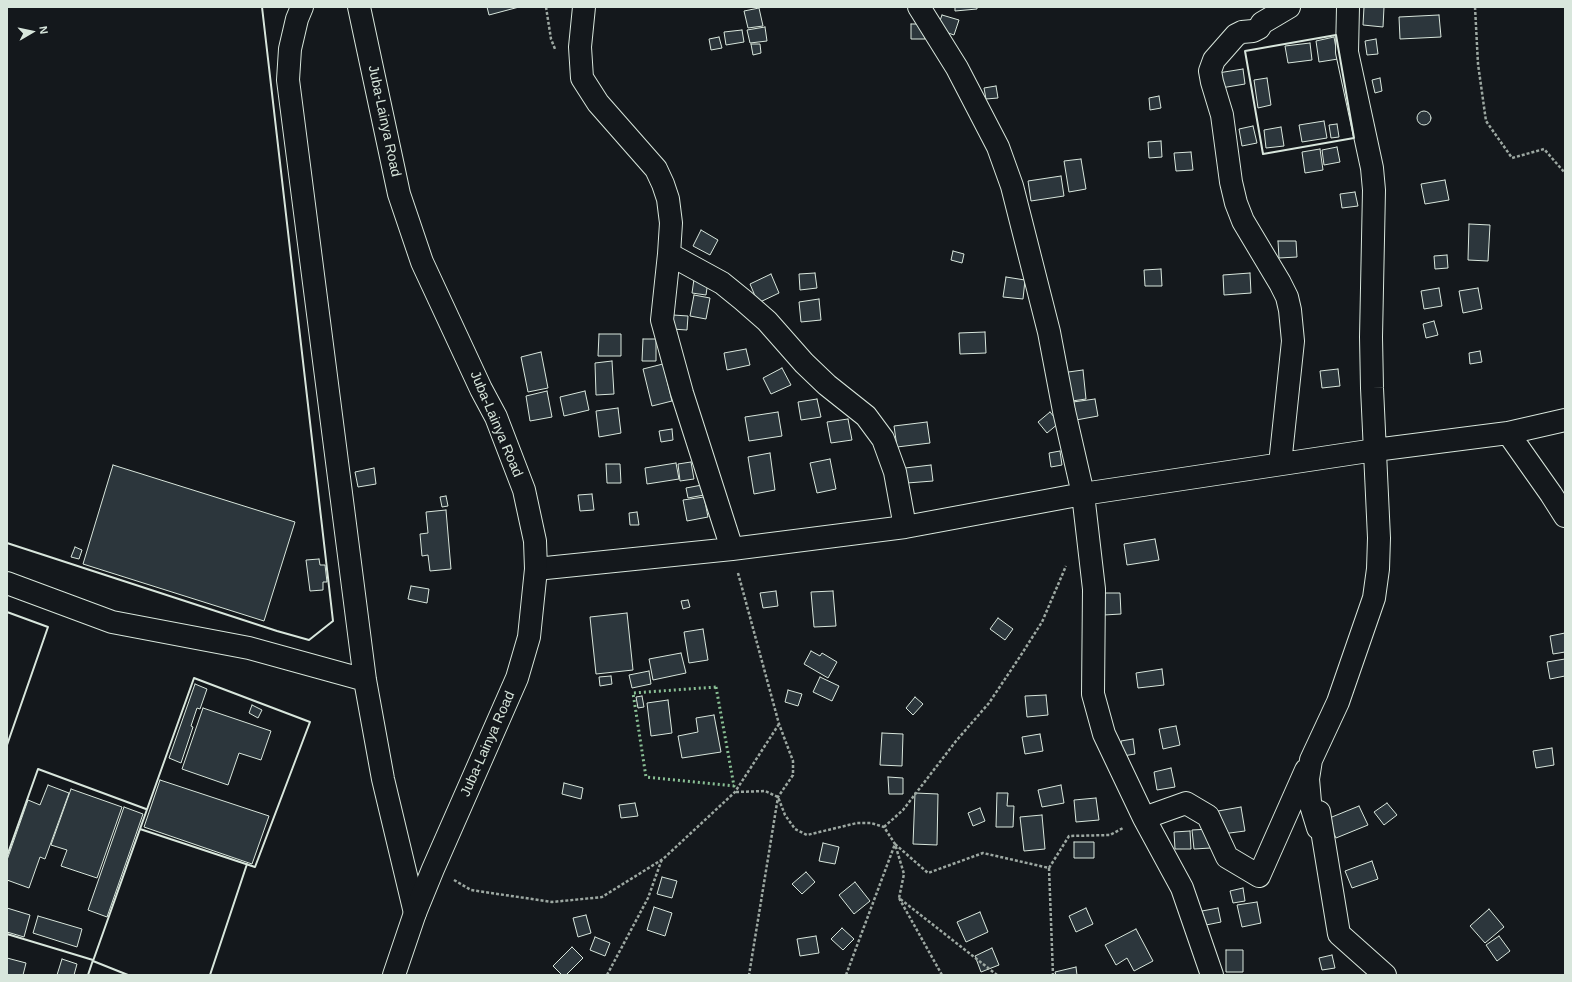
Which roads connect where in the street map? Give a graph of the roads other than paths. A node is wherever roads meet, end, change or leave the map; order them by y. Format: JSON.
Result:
{"nodes":[{"id":1,"x":302,"y":7,"type":"edge"},
{"id":2,"x":359,"y":7,"type":"edge"},
{"id":3,"x":584,"y":7,"type":"edge"},
{"id":4,"x":919,"y":7,"type":"edge"},
{"id":5,"x":1289,"y":7,"type":"edge"},
{"id":6,"x":1348,"y":7,"type":"edge"},
{"id":7,"x":669,"y":254,"type":"junction"},
{"id":8,"x":1565,"y":420,"type":"edge"},
{"id":9,"x":1508,"y":433,"type":"junction"},
{"id":10,"x":1375,"y":450,"type":"junction"},
{"id":11,"x":1280,"y":464,"type":"junction"},
{"id":12,"x":1083,"y":494,"type":"junction"},
{"id":13,"x":1565,"y":516,"type":"edge"},
{"id":14,"x":905,"y":527,"type":"junction"},
{"id":15,"x":732,"y":549,"type":"junction"},
{"id":16,"x":536,"y":569,"type":"junction"},
{"id":17,"x":7,"y":583,"type":"edge"},
{"id":18,"x":364,"y":680,"type":"junction"},
{"id":19,"x":1311,"y":760,"type":"junction"},
{"id":20,"x":1144,"y":818,"type":"junction"},
{"id":21,"x":1318,"y":828,"type":"dead end"},
{"id":22,"x":415,"y":913,"type":"junction"},
{"id":23,"x":394,"y":975,"type":"edge"},
{"id":24,"x":1212,"y":975,"type":"edge"},
{"id":25,"x":1385,"y":975,"type":"edge"}],
"edges":[{"from":1,"to":18,"type":"street"},
{"from":2,"to":16,"type":"street","name":"Juba-Lainya Road"},
{"from":3,"to":7,"type":"street"},
{"from":4,"to":12,"type":"street"},
{"from":5,"to":11,"type":"street"},
{"from":6,"to":10,"type":"street"},
{"from":7,"to":14,"type":"street"},
{"from":7,"to":15,"type":"street"},
{"from":8,"to":9,"type":"street"},
{"from":9,"to":10,"type":"street"},
{"from":9,"to":13,"type":"street"},
{"from":10,"to":11,"type":"street"},
{"from":10,"to":19,"type":"street"},
{"from":11,"to":12,"type":"street"},
{"from":12,"to":14,"type":"street"},
{"from":12,"to":20,"type":"street"},
{"from":14,"to":15,"type":"street"},
{"from":15,"to":16,"type":"street"},
{"from":16,"to":22,"type":"street","name":"Juba-Lainya Road"},
{"from":17,"to":18,"type":"street"},
{"from":18,"to":22,"type":"street"},
{"from":19,"to":20,"type":"street"},
{"from":19,"to":21,"type":"street"},
{"from":19,"to":25,"type":"street"},
{"from":20,"to":24,"type":"street"},
{"from":22,"to":23,"type":"street","name":"Juba-Lainya Road"}]}
